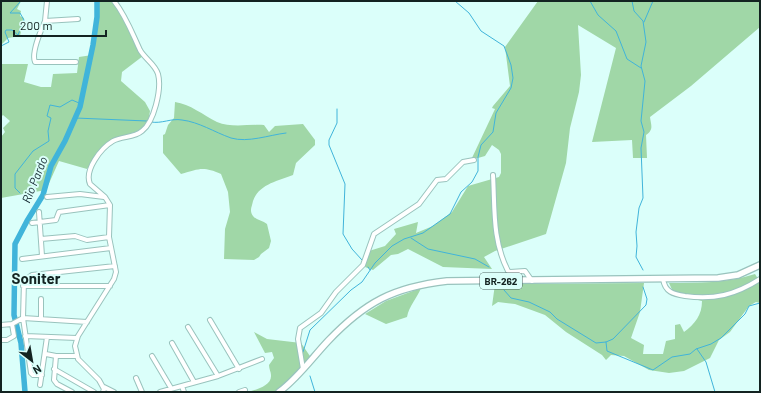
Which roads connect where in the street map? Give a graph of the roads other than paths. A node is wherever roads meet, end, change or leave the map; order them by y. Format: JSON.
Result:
{"nodes":[{"id":1,"x":47,"y":1,"type":"edge"},
{"id":2,"x":114,"y":1,"type":"edge"},
{"id":3,"x":78,"y":19,"type":"dead end"},
{"id":4,"x":44,"y":21,"type":"junction"},
{"id":5,"x":76,"y":62,"type":"dead end"},
{"id":6,"x":474,"y":160,"type":"dead end"},
{"id":7,"x":494,"y":175,"type":"dead end"},
{"id":8,"x":105,"y":197,"type":"junction"},
{"id":9,"x":47,"y":198,"type":"dead end"},
{"id":10,"x":110,"y":205,"type":"junction"},
{"id":11,"x":39,"y":212,"type":"dead end"},
{"id":12,"x":40,"y":222,"type":"junction"},
{"id":13,"x":32,"y":223,"type":"dead end"},
{"id":14,"x":110,"y":237,"type":"junction"},
{"id":15,"x":41,"y":240,"type":"junction"},
{"id":16,"x":111,"y":248,"type":"junction"},
{"id":17,"x":42,"y":256,"type":"junction"},
{"id":18,"x":22,"y":259,"type":"dead end"},
{"id":19,"x":760,"y":265,"type":"edge"},
{"id":20,"x":115,"y":266,"type":"junction"},
{"id":21,"x":663,"y":279,"type":"junction"},
{"id":22,"x":760,"y":279,"type":"edge"},
{"id":23,"x":532,"y":281,"type":"junction"},
{"id":24,"x":23,"y":286,"type":"junction"},
{"id":25,"x":110,"y":286,"type":"junction"},
{"id":26,"x":41,"y":299,"type":"dead end"},
{"id":27,"x":41,"y":318,"type":"junction"},
{"id":28,"x":210,"y":320,"type":"dead end"},
{"id":29,"x":16,"y":321,"type":"junction"},
{"id":30,"x":87,"y":322,"type":"junction"},
{"id":31,"x":1,"y":325,"type":"edge"},
{"id":32,"x":188,"y":327,"type":"dead end"},
{"id":33,"x":25,"y":336,"type":"junction"},
{"id":34,"x":47,"y":337,"type":"junction"},
{"id":35,"x":77,"y":338,"type":"junction"},
{"id":36,"x":1,"y":340,"type":"edge"},
{"id":37,"x":172,"y":343,"type":"dead end"},
{"id":38,"x":46,"y":354,"type":"junction"},
{"id":39,"x":56,"y":356,"type":"junction"},
{"id":40,"x":76,"y":356,"type":"junction"},
{"id":41,"x":152,"y":356,"type":"dead end"},
{"id":42,"x":262,"y":359,"type":"dead end"},
{"id":43,"x":54,"y":369,"type":"junction"},
{"id":44,"x":239,"y":369,"type":"junction"},
{"id":45,"x":303,"y":369,"type":"junction"},
{"id":46,"x":42,"y":375,"type":"junction"},
{"id":47,"x":218,"y":376,"type":"junction"},
{"id":48,"x":136,"y":378,"type":"dead end"},
{"id":49,"x":194,"y":382,"type":"junction"},
{"id":50,"x":40,"y":385,"type":"dead end"},
{"id":51,"x":182,"y":386,"type":"junction"},
{"id":52,"x":104,"y":387,"type":"junction"},
{"id":53,"x":171,"y":388,"type":"junction"},
{"id":54,"x":245,"y":390,"type":"dead end"},
{"id":55,"x":72,"y":392,"type":"edge"},
{"id":56,"x":94,"y":392,"type":"edge"},
{"id":57,"x":103,"y":392,"type":"edge"},
{"id":58,"x":114,"y":392,"type":"edge"},
{"id":59,"x":142,"y":392,"type":"edge"},
{"id":60,"x":160,"y":392,"type":"edge"},
{"id":61,"x":184,"y":392,"type":"edge"},
{"id":62,"x":239,"y":392,"type":"edge"},
{"id":63,"x":279,"y":392,"type":"edge"}],
"edges":[{"from":1,"to":4,"type":"street"},
{"from":2,"to":8,"type":"street"},
{"from":3,"to":4,"type":"street"},
{"from":4,"to":5,"type":"street"},
{"from":6,"to":45,"type":"street"},
{"from":7,"to":23,"type":"street"},
{"from":8,"to":9,"type":"street"},
{"from":8,"to":10,"type":"street"},
{"from":10,"to":12,"type":"street"},
{"from":10,"to":14,"type":"street"},
{"from":11,"to":12,"type":"street"},
{"from":12,"to":13,"type":"street"},
{"from":12,"to":15,"type":"street"},
{"from":14,"to":15,"type":"street"},
{"from":14,"to":16,"type":"street"},
{"from":15,"to":17,"type":"street"},
{"from":16,"to":17,"type":"street"},
{"from":16,"to":20,"type":"street"},
{"from":17,"to":18,"type":"street"},
{"from":19,"to":21,"type":"highway","number":"BR-262"},
{"from":20,"to":24,"type":"street"},
{"from":20,"to":25,"type":"street"},
{"from":21,"to":22,"type":"street"},
{"from":21,"to":23,"type":"highway","number":"BR-262"},
{"from":23,"to":45,"type":"highway","number":"BR-262"},
{"from":24,"to":25,"type":"street"},
{"from":24,"to":29,"type":"street"},
{"from":25,"to":30,"type":"street"},
{"from":26,"to":27,"type":"street"},
{"from":27,"to":29,"type":"street"},
{"from":27,"to":30,"type":"street"},
{"from":28,"to":44,"type":"street"},
{"from":29,"to":31,"type":"street"},
{"from":29,"to":33,"type":"street"},
{"from":29,"to":36,"type":"street"},
{"from":30,"to":35,"type":"street"},
{"from":32,"to":47,"type":"street"},
{"from":33,"to":34,"type":"street"},
{"from":33,"to":46,"type":"street"},
{"from":34,"to":35,"type":"street"},
{"from":34,"to":38,"type":"street"},
{"from":35,"to":40,"type":"street"},
{"from":37,"to":49,"type":"street"},
{"from":38,"to":39,"type":"street"},
{"from":38,"to":46,"type":"street"},
{"from":39,"to":40,"type":"street"},
{"from":39,"to":43,"type":"street"},
{"from":40,"to":52,"type":"street"},
{"from":41,"to":53,"type":"street"},
{"from":42,"to":44,"type":"street"},
{"from":43,"to":55,"type":"street"},
{"from":43,"to":56,"type":"street"},
{"from":44,"to":47,"type":"street"},
{"from":45,"to":63,"type":"highway","number":"BR-262"},
{"from":46,"to":50,"type":"street"},
{"from":47,"to":49,"type":"street"},
{"from":48,"to":59,"type":"street"},
{"from":49,"to":51,"type":"street"},
{"from":51,"to":53,"type":"street"},
{"from":51,"to":61,"type":"street"},
{"from":52,"to":57,"type":"street"},
{"from":52,"to":58,"type":"street"},
{"from":53,"to":60,"type":"street"},
{"from":54,"to":62,"type":"street"}]}
